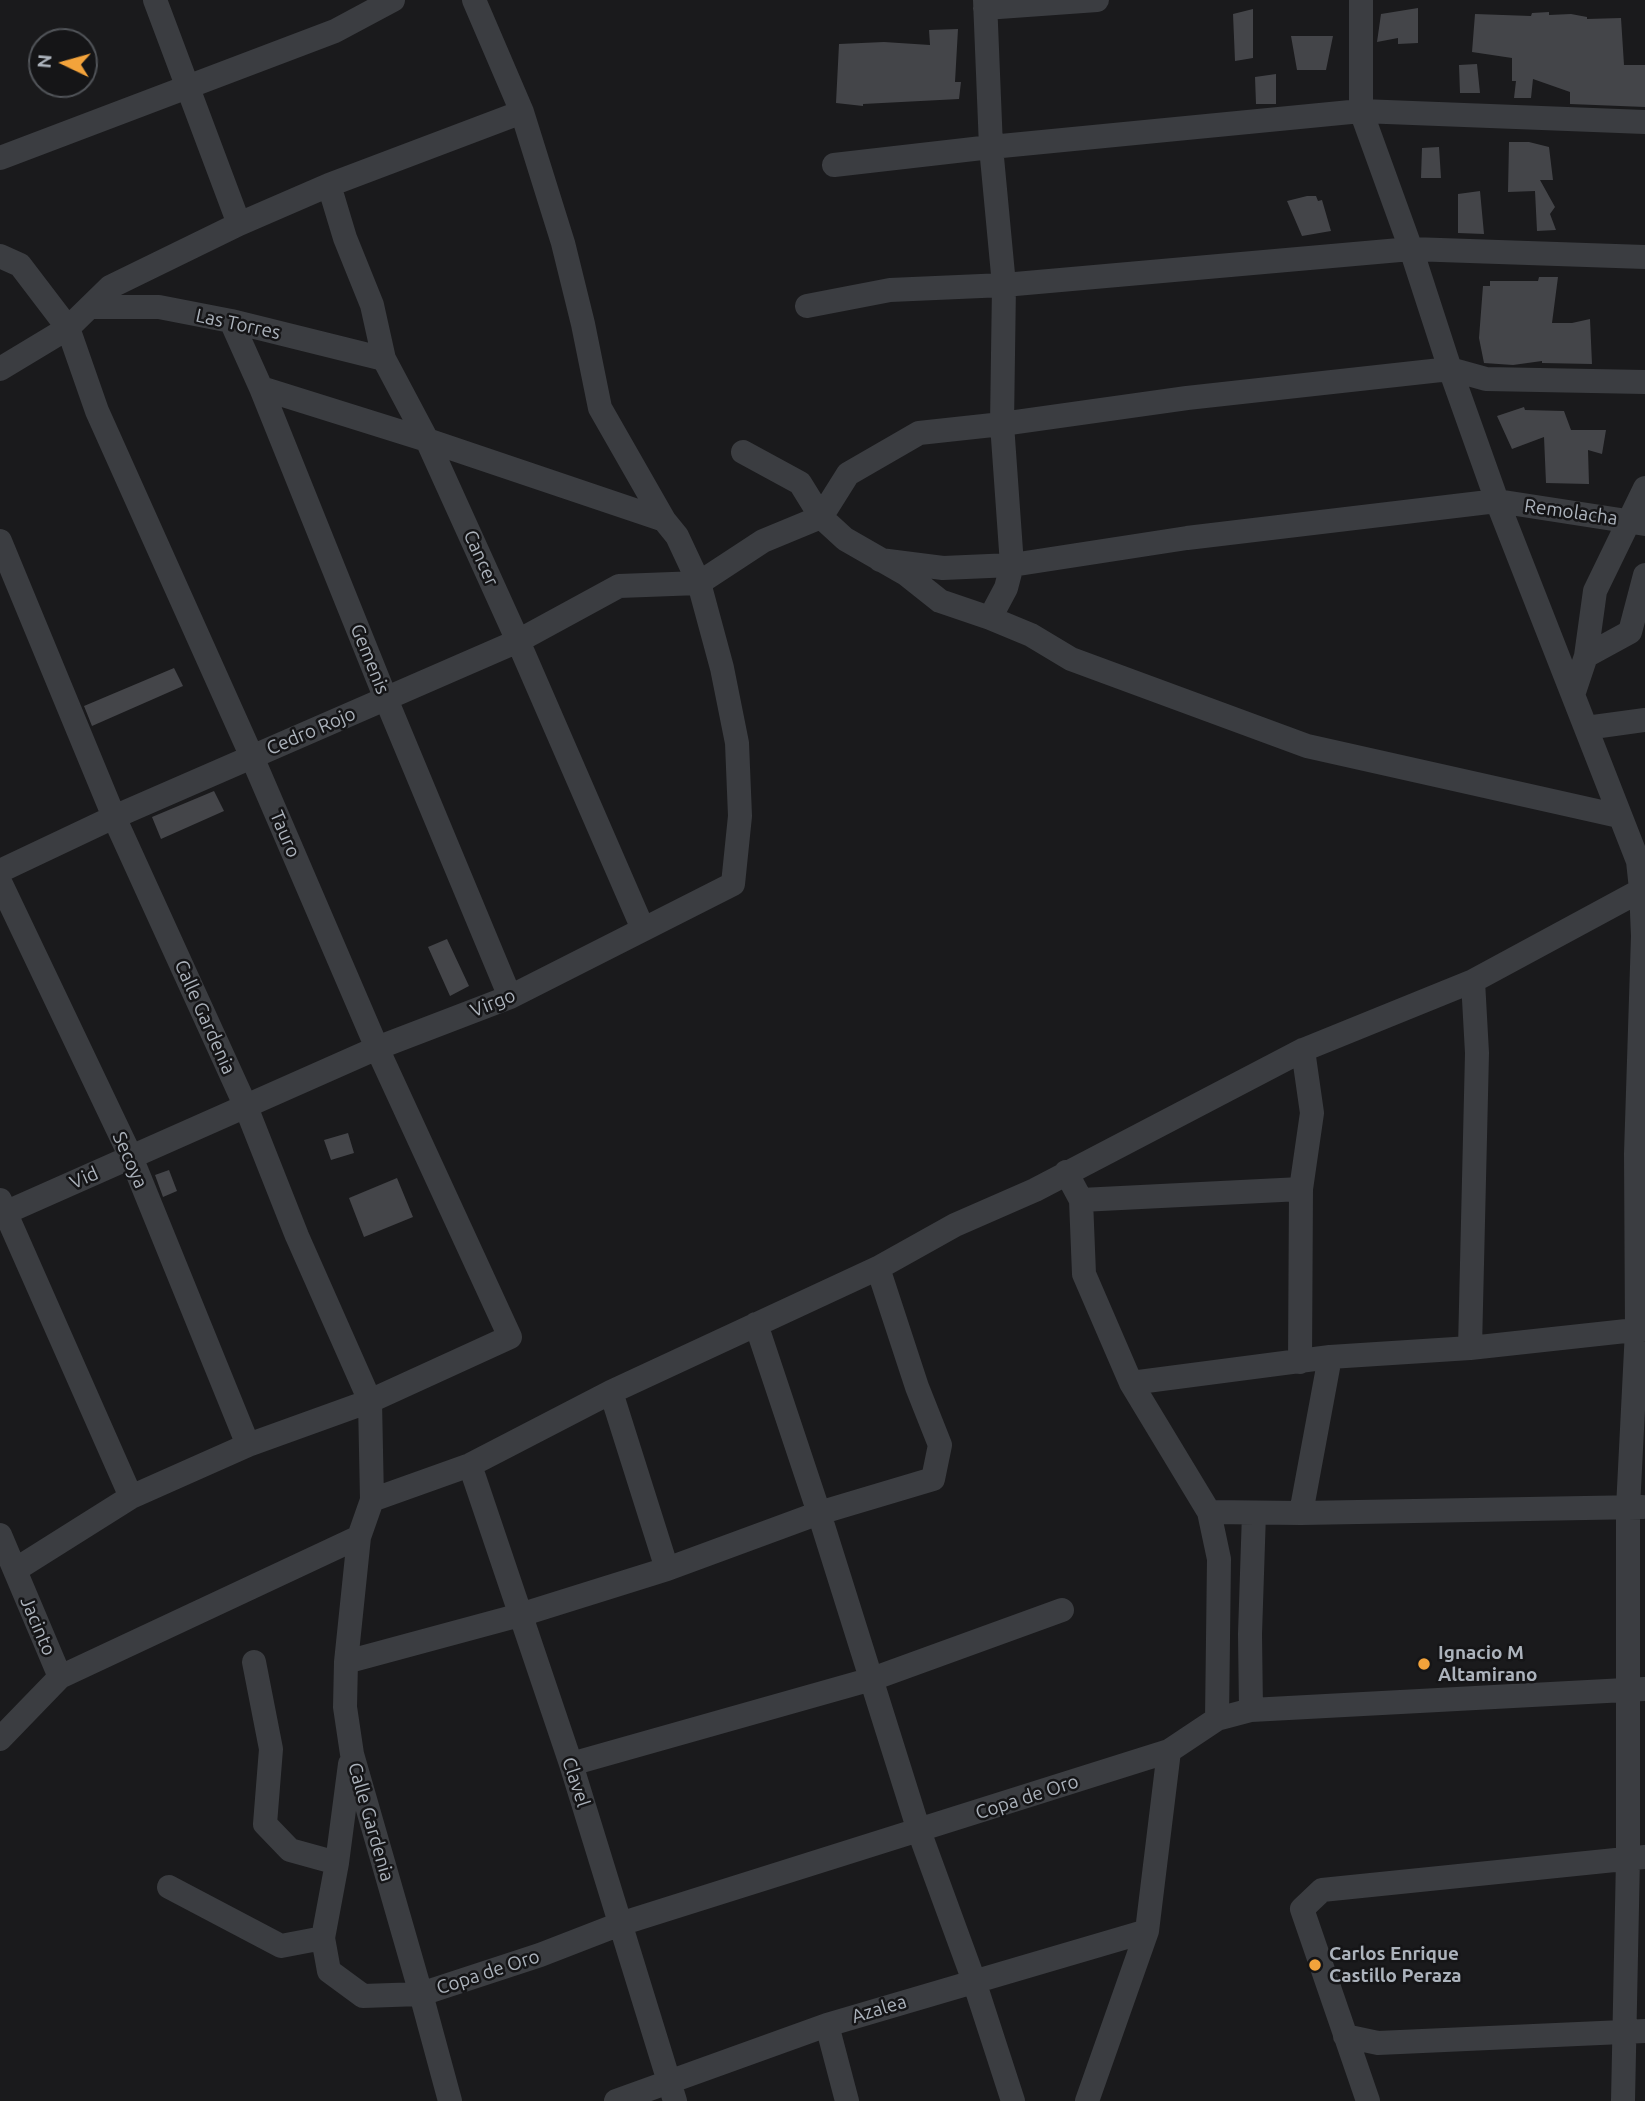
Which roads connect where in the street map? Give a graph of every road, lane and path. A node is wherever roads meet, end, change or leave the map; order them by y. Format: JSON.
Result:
{"nodes":[{"id":1,"x":155,"y":0,"type":"edge"},
{"id":2,"x":393,"y":0,"type":"edge"},
{"id":3,"x":474,"y":0,"type":"edge"},
{"id":4,"x":1097,"y":0,"type":"edge"},
{"id":5,"x":1361,"y":0,"type":"edge"},
{"id":6,"x":985,"y":4,"type":"edge"},
{"id":7,"x":188,"y":86,"type":"junction"},
{"id":8,"x":1361,"y":111,"type":"junction"},
{"id":9,"x":522,"y":112,"type":"junction"},
{"id":10,"x":1645,"y":122,"type":"edge"},
{"id":11,"x":991,"y":147,"type":"junction"},
{"id":12,"x":0,"y":158,"type":"edge"},
{"id":13,"x":834,"y":165,"type":"dead end"},
{"id":14,"x":329,"y":186,"type":"junction"},
{"id":15,"x":239,"y":224,"type":"junction"},
{"id":16,"x":1412,"y":249,"type":"junction"},
{"id":17,"x":0,"y":256,"type":"edge"},
{"id":18,"x":1645,"y":257,"type":"edge"},
{"id":19,"x":1004,"y":285,"type":"junction"},
{"id":20,"x":807,"y":306,"type":"dead end"},
{"id":21,"x":91,"y":307,"type":"junction"},
{"id":22,"x":231,"y":320,"type":"junction"},
{"id":23,"x":68,"y":328,"type":"junction"},
{"id":24,"x":384,"y":359,"type":"junction"},
{"id":25,"x":0,"y":369,"type":"edge"},
{"id":26,"x":1450,"y":369,"type":"junction"},
{"id":27,"x":1645,"y":382,"type":"edge"},
{"id":28,"x":261,"y":388,"type":"junction"},
{"id":29,"x":1002,"y":425,"type":"junction"},
{"id":30,"x":427,"y":440,"type":"junction"},
{"id":31,"x":743,"y":452,"type":"dead end"},
{"id":32,"x":1645,"y":488,"type":"edge"},
{"id":33,"x":1497,"y":501,"type":"junction"},
{"id":34,"x":821,"y":517,"type":"junction"},
{"id":35,"x":664,"y":520,"type":"junction"},
{"id":36,"x":1638,"y":522,"type":"edge"},
{"id":37,"x":0,"y":541,"type":"edge"},
{"id":38,"x":880,"y":560,"type":"junction"},
{"id":39,"x":1012,"y":565,"type":"junction"},
{"id":40,"x":1645,"y":575,"type":"edge"},
{"id":41,"x":699,"y":583,"type":"junction"},
{"id":42,"x":990,"y":618,"type":"junction"},
{"id":43,"x":518,"y":641,"type":"junction"},
{"id":44,"x":1586,"y":656,"type":"junction"},
{"id":45,"x":1573,"y":695,"type":"junction"},
{"id":46,"x":386,"y":699,"type":"junction"},
{"id":47,"x":1645,"y":720,"type":"edge"},
{"id":48,"x":1586,"y":728,"type":"junction"},
{"id":49,"x":252,"y":757,"type":"junction"},
{"id":50,"x":1619,"y":816,"type":"junction"},
{"id":51,"x":114,"y":817,"type":"junction"},
{"id":52,"x":1645,"y":831,"type":"edge"},
{"id":53,"x":1637,"y":861,"type":"junction"},
{"id":54,"x":0,"y":872,"type":"edge"},
{"id":55,"x":0,"y":881,"type":"edge"},
{"id":56,"x":1643,"y":888,"type":"edge"},
{"id":57,"x":643,"y":929,"type":"junction"},
{"id":58,"x":1473,"y":981,"type":"junction"},
{"id":59,"x":510,"y":997,"type":"junction"},
{"id":60,"x":377,"y":1048,"type":"junction"},
{"id":61,"x":1303,"y":1050,"type":"junction"},
{"id":62,"x":246,"y":1107,"type":"junction"},
{"id":63,"x":1640,"y":1154,"type":"edge"},
{"id":64,"x":131,"y":1157,"type":"junction"},
{"id":65,"x":1066,"y":1172,"type":"junction"},
{"id":66,"x":1301,"y":1189,"type":"junction"},
{"id":67,"x":1081,"y":1200,"type":"junction"},
{"id":68,"x":2,"y":1209,"type":"edge"},
{"id":69,"x":878,"y":1268,"type":"junction"},
{"id":70,"x":756,"y":1324,"type":"junction"},
{"id":71,"x":1641,"y":1329,"type":"edge"},
{"id":72,"x":1470,"y":1348,"type":"junction"},
{"id":73,"x":1330,"y":1357,"type":"junction"},
{"id":74,"x":1300,"y":1362,"type":"junction"},
{"id":75,"x":1131,"y":1383,"type":"junction"},
{"id":76,"x":611,"y":1392,"type":"junction"},
{"id":77,"x":370,"y":1402,"type":"junction"},
{"id":78,"x":248,"y":1445,"type":"junction"},
{"id":79,"x":470,"y":1465,"type":"junction"},
{"id":80,"x":131,"y":1497,"type":"junction"},
{"id":81,"x":372,"y":1500,"type":"junction"},
{"id":82,"x":1636,"y":1507,"type":"edge"},
{"id":83,"x":1209,"y":1512,"type":"junction"},
{"id":84,"x":819,"y":1513,"type":"junction"},
{"id":85,"x":1254,"y":1513,"type":"junction"},
{"id":86,"x":1301,"y":1513,"type":"junction"},
{"id":87,"x":0,"y":1535,"type":"edge"},
{"id":88,"x":359,"y":1537,"type":"junction"},
{"id":89,"x":667,"y":1569,"type":"junction"},
{"id":90,"x":15,"y":1570,"type":"junction"},
{"id":91,"x":1062,"y":1610,"type":"dead end"},
{"id":92,"x":520,"y":1615,"type":"junction"},
{"id":93,"x":254,"y":1662,"type":"dead end"},
{"id":94,"x":346,"y":1662,"type":"junction"},
{"id":95,"x":60,"y":1677,"type":"junction"},
{"id":96,"x":872,"y":1679,"type":"junction"},
{"id":97,"x":1637,"y":1690,"type":"edge"},
{"id":98,"x":1251,"y":1710,"type":"junction"},
{"id":99,"x":1217,"y":1719,"type":"junction"},
{"id":100,"x":0,"y":1739,"type":"edge"},
{"id":101,"x":1169,"y":1751,"type":"junction"},
{"id":102,"x":352,"y":1754,"type":"junction"},
{"id":103,"x":571,"y":1764,"type":"junction"},
{"id":104,"x":919,"y":1832,"type":"junction"},
{"id":105,"x":1636,"y":1857,"type":"edge"},
{"id":106,"x":337,"y":1863,"type":"junction"},
{"id":107,"x":169,"y":1886,"type":"dead end"},
{"id":108,"x":620,"y":1924,"type":"junction"},
{"id":109,"x":1147,"y":1931,"type":"junction"},
{"id":110,"x":323,"y":1938,"type":"junction"},
{"id":111,"x":974,"y":1982,"type":"junction"},
{"id":112,"x":421,"y":1993,"type":"junction"},
{"id":113,"x":827,"y":2025,"type":"junction"},
{"id":114,"x":1634,"y":2031,"type":"edge"},
{"id":115,"x":1345,"y":2036,"type":"junction"},
{"id":116,"x":672,"y":2092,"type":"edge"},
{"id":117,"x":450,"y":2101,"type":"edge"},
{"id":118,"x":616,"y":2101,"type":"edge"},
{"id":119,"x":847,"y":2101,"type":"edge"},
{"id":120,"x":1013,"y":2101,"type":"edge"},
{"id":121,"x":1087,"y":2101,"type":"edge"},
{"id":122,"x":1368,"y":2101,"type":"edge"},
{"id":123,"x":1623,"y":2101,"type":"edge"}],
"edges":[{"from":1,"to":7,"type":"street"},
{"from":2,"to":7,"type":"street"},
{"from":3,"to":9,"type":"street"},
{"from":4,"to":6,"type":"street"},
{"from":5,"to":8,"type":"street"},
{"from":6,"to":11,"type":"street"},
{"from":7,"to":12,"type":"street"},
{"from":7,"to":15,"type":"street"},
{"from":8,"to":10,"type":"street"},
{"from":8,"to":11,"type":"street"},
{"from":8,"to":16,"type":"street"},
{"from":9,"to":14,"type":"street"},
{"from":9,"to":35,"type":"street"},
{"from":11,"to":13,"type":"street"},
{"from":11,"to":19,"type":"street"},
{"from":14,"to":15,"type":"street"},
{"from":14,"to":24,"type":"street","name":"Cancer"},
{"from":15,"to":21,"type":"street"},
{"from":16,"to":18,"type":"street"},
{"from":16,"to":19,"type":"street"},
{"from":16,"to":26,"type":"street"},
{"from":17,"to":23,"type":"street"},
{"from":19,"to":20,"type":"street"},
{"from":19,"to":29,"type":"street"},
{"from":21,"to":22,"type":"street","name":"Las Torres"},
{"from":21,"to":23,"type":"street"},
{"from":22,"to":24,"type":"street","name":"Las Torres"},
{"from":22,"to":28,"type":"street","name":"Gemenis"},
{"from":23,"to":25,"type":"street"},
{"from":23,"to":49,"type":"street","name":"Tauro"},
{"from":24,"to":30,"type":"street","name":"Cancer"},
{"from":26,"to":27,"type":"street"},
{"from":26,"to":29,"type":"street"},
{"from":26,"to":33,"type":"street"},
{"from":28,"to":30,"type":"street"},
{"from":28,"to":46,"type":"street","name":"Gemenis"},
{"from":29,"to":34,"type":"street"},
{"from":29,"to":39,"type":"street"},
{"from":30,"to":35,"type":"street"},
{"from":30,"to":43,"type":"street","name":"Cancer"},
{"from":31,"to":34,"type":"street"},
{"from":32,"to":36,"type":"street"},
{"from":33,"to":36,"type":"street","name":"Remolacha"},
{"from":33,"to":39,"type":"street","name":"Remolacha"},
{"from":33,"to":45,"type":"street"},
{"from":34,"to":38,"type":"street"},
{"from":34,"to":41,"type":"street"},
{"from":35,"to":41,"type":"street"},
{"from":36,"to":44,"type":"street"},
{"from":37,"to":51,"type":"street","name":"Calle Gardenia"},
{"from":38,"to":39,"type":"street","name":"Remolacha"},
{"from":38,"to":42,"type":"street"},
{"from":39,"to":42,"type":"street"},
{"from":40,"to":44,"type":"street"},
{"from":41,"to":43,"type":"street","name":"Cedro Rojo"},
{"from":41,"to":57,"type":"street","name":"Virgo"},
{"from":42,"to":50,"type":"street"},
{"from":43,"to":46,"type":"street","name":"Cedro Rojo"},
{"from":43,"to":57,"type":"street","name":"Cancer"},
{"from":44,"to":45,"type":"street"},
{"from":45,"to":48,"type":"street"},
{"from":46,"to":49,"type":"street","name":"Cedro Rojo"},
{"from":46,"to":59,"type":"street","name":"Gemenis"},
{"from":47,"to":48,"type":"street"},
{"from":48,"to":50,"type":"street"},
{"from":49,"to":51,"type":"street","name":"Cedro Rojo"},
{"from":49,"to":60,"type":"street","name":"Tauro"},
{"from":50,"to":53,"type":"street"},
{"from":51,"to":54,"type":"street","name":"Cedro Rojo"},
{"from":51,"to":62,"type":"street","name":"Calle Gardenia"},
{"from":52,"to":53,"type":"street"},
{"from":53,"to":56,"type":"street"},
{"from":55,"to":64,"type":"street","name":"Secoya"},
{"from":56,"to":58,"type":"street"},
{"from":56,"to":63,"type":"street"},
{"from":57,"to":59,"type":"street","name":"Virgo"},
{"from":58,"to":61,"type":"street"},
{"from":58,"to":72,"type":"street"},
{"from":59,"to":60,"type":"street","name":"Virgo"},
{"from":60,"to":62,"type":"street","name":"Virgo"},
{"from":60,"to":77,"type":"street","name":"Tauro"},
{"from":61,"to":65,"type":"street"},
{"from":61,"to":66,"type":"street"},
{"from":62,"to":64,"type":"street","name":"Vid"},
{"from":62,"to":77,"type":"street","name":"Calle Gardenia"},
{"from":63,"to":71,"type":"street"},
{"from":64,"to":68,"type":"street","name":"Vid"},
{"from":64,"to":78,"type":"street","name":"Secoya"},
{"from":65,"to":67,"type":"street"},
{"from":65,"to":69,"type":"street"},
{"from":66,"to":67,"type":"street"},
{"from":66,"to":74,"type":"street"},
{"from":67,"to":75,"type":"street"},
{"from":68,"to":80,"type":"street"},
{"from":69,"to":70,"type":"street"},
{"from":69,"to":84,"type":"street"},
{"from":70,"to":76,"type":"street"},
{"from":70,"to":84,"type":"street"},
{"from":71,"to":72,"type":"street"},
{"from":71,"to":82,"type":"street"},
{"from":72,"to":73,"type":"street"},
{"from":73,"to":74,"type":"street"},
{"from":73,"to":86,"type":"street"},
{"from":74,"to":75,"type":"street"},
{"from":75,"to":83,"type":"street"},
{"from":76,"to":79,"type":"street"},
{"from":76,"to":89,"type":"street"},
{"from":77,"to":78,"type":"street"},
{"from":77,"to":81,"type":"street","name":"Calle Gardenia"},
{"from":78,"to":80,"type":"street"},
{"from":79,"to":81,"type":"street"},
{"from":79,"to":92,"type":"street","name":"Clavel"},
{"from":80,"to":90,"type":"street"},
{"from":81,"to":88,"type":"street","name":"Calle Gardenia"},
{"from":82,"to":86,"type":"street"},
{"from":82,"to":97,"type":"street"},
{"from":83,"to":85,"type":"street"},
{"from":83,"to":99,"type":"street"},
{"from":84,"to":89,"type":"street"},
{"from":84,"to":96,"type":"street"},
{"from":85,"to":86,"type":"street"},
{"from":85,"to":98,"type":"street"},
{"from":87,"to":90,"type":"street","name":"Jacinto"},
{"from":88,"to":94,"type":"street","name":"Calle Gardenia"},
{"from":88,"to":95,"type":"street"},
{"from":89,"to":92,"type":"street"},
{"from":90,"to":95,"type":"street","name":"Jacinto"},
{"from":91,"to":96,"type":"street"},
{"from":92,"to":94,"type":"street"},
{"from":92,"to":103,"type":"street","name":"Clavel"},
{"from":93,"to":106,"type":"street"},
{"from":94,"to":102,"type":"street","name":"Calle Gardenia"},
{"from":95,"to":100,"type":"street"},
{"from":96,"to":103,"type":"street"},
{"from":96,"to":104,"type":"street"},
{"from":97,"to":98,"type":"street","name":"Copa de Oro"},
{"from":97,"to":105,"type":"street"},
{"from":98,"to":99,"type":"street","name":"Copa de Oro"},
{"from":99,"to":101,"type":"street","name":"Copa de Oro"},
{"from":101,"to":104,"type":"street","name":"Copa de Oro"},
{"from":101,"to":109,"type":"street"},
{"from":102,"to":106,"type":"street"},
{"from":102,"to":112,"type":"street","name":"Calle Gardenia"},
{"from":103,"to":108,"type":"street","name":"Clavel"},
{"from":104,"to":108,"type":"street","name":"Copa de Oro"},
{"from":104,"to":111,"type":"street"},
{"from":105,"to":114,"type":"street"},
{"from":105,"to":115,"type":"street"},
{"from":106,"to":110,"type":"street"},
{"from":107,"to":110,"type":"street"},
{"from":108,"to":112,"type":"street","name":"Copa de Oro"},
{"from":108,"to":116,"type":"street","name":"Clavel"},
{"from":109,"to":111,"type":"street","name":"Azalea"},
{"from":109,"to":121,"type":"street"},
{"from":110,"to":112,"type":"street","name":"Copa de Oro"},
{"from":111,"to":113,"type":"street","name":"Azalea"},
{"from":111,"to":120,"type":"street"},
{"from":112,"to":117,"type":"street","name":"Calle Gardenia"},
{"from":113,"to":116,"type":"street","name":"Azalea"},
{"from":113,"to":119,"type":"street"},
{"from":114,"to":115,"type":"street"},
{"from":114,"to":123,"type":"street"},
{"from":115,"to":122,"type":"street"},
{"from":116,"to":118,"type":"street","name":"Azalea"}]}
